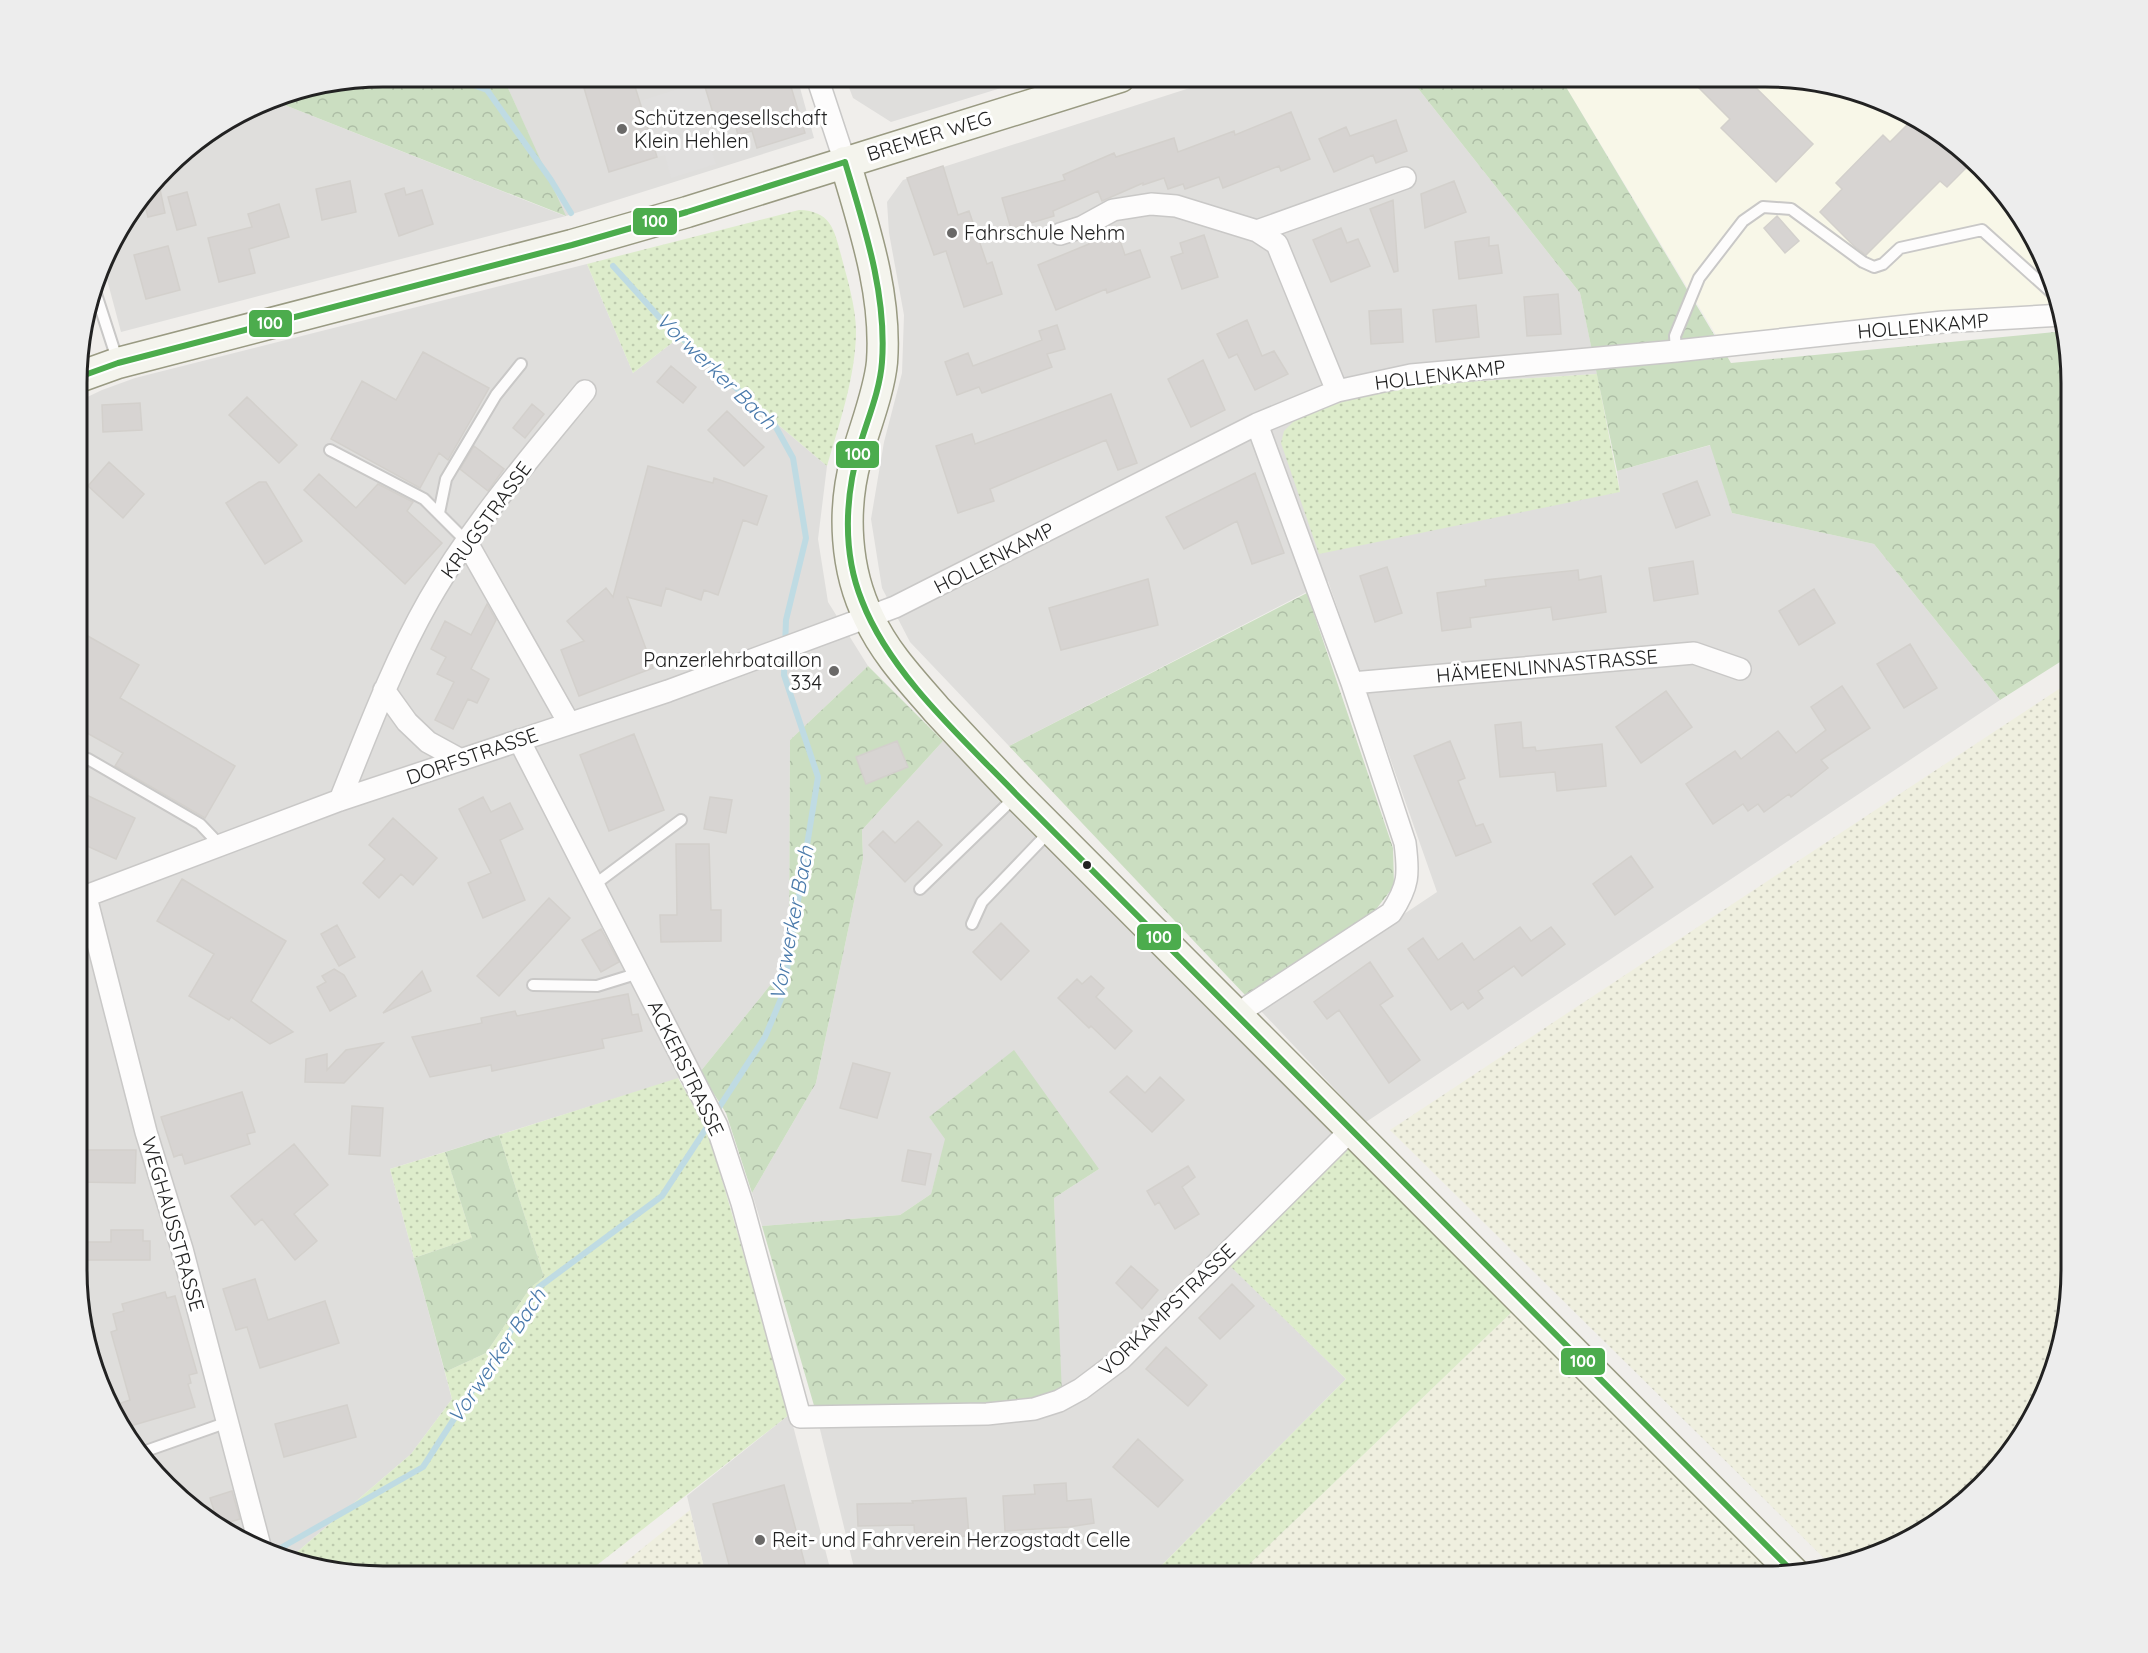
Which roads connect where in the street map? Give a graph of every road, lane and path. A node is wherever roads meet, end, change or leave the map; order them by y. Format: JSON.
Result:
{"nodes":[{"id":1,"x":820,"y":87,"type":"edge"},
{"id":2,"x":1088,"y":87,"type":"edge"},
{"id":3,"x":845,"y":162,"type":"junction"},
{"id":4,"x":1405,"y":178,"type":"dead end"},
{"id":5,"x":1257,"y":231,"type":"junction"},
{"id":6,"x":1060,"y":234,"type":"dead end"},
{"id":7,"x":2048,"y":297,"type":"edge"},
{"id":8,"x":98,"y":302,"type":"edge"},
{"id":9,"x":2052,"y":311,"type":"edge"},
{"id":10,"x":1677,"y":351,"type":"junction"},
{"id":11,"x":118,"y":363,"type":"junction"},
{"id":12,"x":521,"y":364,"type":"dead end"},
{"id":13,"x":87,"y":374,"type":"edge"},
{"id":14,"x":585,"y":391,"type":"dead end"},
{"id":15,"x":1337,"y":391,"type":"junction"},
{"id":16,"x":1257,"y":424,"type":"junction"},
{"id":17,"x":330,"y":450,"type":"dead end"},
{"id":18,"x":439,"y":513,"type":"junction"},
{"id":19,"x":466,"y":541,"type":"junction"},
{"id":20,"x":868,"y":617,"type":"junction"},
{"id":21,"x":1740,"y":669,"type":"dead end"},
{"id":22,"x":1352,"y":683,"type":"junction"},
{"id":23,"x":384,"y":690,"type":"junction"},
{"id":24,"x":569,"y":723,"type":"junction"},
{"id":25,"x":519,"y":740,"type":"junction"},
{"id":26,"x":88,"y":759,"type":"dead end"},
{"id":27,"x":461,"y":760,"type":"junction"},
{"id":28,"x":1017,"y":795,"type":"junction"},
{"id":29,"x":340,"y":800,"type":"junction"},
{"id":30,"x":681,"y":820,"type":"dead end"},
{"id":31,"x":1051,"y":830,"type":"junction"},
{"id":32,"x":220,"y":845,"type":"junction"},
{"id":33,"x":594,"y":885,"type":"junction"},
{"id":34,"x":920,"y":889,"type":"dead end"},
{"id":35,"x":87,"y":896,"type":"edge"},
{"id":36,"x":87,"y":916,"type":"edge"},
{"id":37,"x":972,"y":924,"type":"dead end"},
{"id":38,"x":639,"y":973,"type":"junction"},
{"id":39,"x":533,"y":985,"type":"dead end"},
{"id":40,"x":1239,"y":1016,"type":"junction"},
{"id":41,"x":1352,"y":1129,"type":"junction"},
{"id":42,"x":800,"y":1417,"type":"joint"},
{"id":43,"x":228,"y":1422,"type":"junction"},
{"id":44,"x":148,"y":1450,"type":"edge"},
{"id":45,"x":258,"y":1538,"type":"edge"},
{"id":46,"x":1786,"y":1565,"type":"edge"}],
"edges":[{"from":1,"to":3,"type":"street"},
{"from":2,"to":3,"type":"main road","name":"BREMER WEG"},
{"from":3,"to":11,"type":"main road","name":"BREMER WEG"},
{"from":3,"to":20,"type":"main road"},
{"from":4,"to":5,"type":"street"},
{"from":5,"to":6,"type":"street"},
{"from":5,"to":15,"type":"street"},
{"from":7,"to":10,"type":"lane"},
{"from":8,"to":11,"type":"lane"},
{"from":9,"to":10,"type":"street","name":"HOLLENKAMP"},
{"from":10,"to":15,"type":"street","name":"HOLLENKAMP"},
{"from":11,"to":13,"type":"main road","name":"BREMER WEG"},
{"from":12,"to":18,"type":"lane"},
{"from":14,"to":19,"type":"street","name":"KRUGSTRASSE"},
{"from":15,"to":16,"type":"street","name":"HOLLENKAMP"},
{"from":16,"to":20,"type":"street","name":"HOLLENKAMP"},
{"from":16,"to":22,"type":"street"},
{"from":17,"to":18,"type":"lane"},
{"from":18,"to":19,"type":"lane"},
{"from":19,"to":23,"type":"street","name":"KRUGSTRASSE"},
{"from":19,"to":24,"type":"street"},
{"from":20,"to":24,"type":"street","name":"DORFSTRASSE"},
{"from":20,"to":28,"type":"main road"},
{"from":21,"to":22,"type":"street","name":"HÄMEENLINNASTRASSE"},
{"from":22,"to":40,"type":"street"},
{"from":23,"to":27,"type":"street"},
{"from":23,"to":29,"type":"street","name":"KRUGSTRASSE"},
{"from":24,"to":25,"type":"street","name":"DORFSTRASSE"},
{"from":25,"to":27,"type":"street","name":"DORFSTRASSE"},
{"from":25,"to":33,"type":"street","name":"ACKERSTRASSE"},
{"from":26,"to":32,"type":"lane"},
{"from":27,"to":29,"type":"street","name":"DORFSTRASSE"},
{"from":28,"to":31,"type":"main road"},
{"from":28,"to":34,"type":"lane"},
{"from":29,"to":32,"type":"street","name":"DORFSTRASSE"},
{"from":30,"to":33,"type":"lane"},
{"from":31,"to":37,"type":"lane"},
{"from":31,"to":40,"type":"main road"},
{"from":32,"to":35,"type":"street","name":"DORFSTRASSE"},
{"from":33,"to":38,"type":"street","name":"ACKERSTRASSE"},
{"from":36,"to":43,"type":"street","name":"WEGHAUSSTRASSE"},
{"from":38,"to":39,"type":"lane"},
{"from":38,"to":42,"type":"street","name":"ACKERSTRASSE"},
{"from":40,"to":41,"type":"main road"},
{"from":41,"to":42,"type":"street","name":"VORKAMPSTRASSE"},
{"from":41,"to":46,"type":"main road"},
{"from":43,"to":44,"type":"lane"},
{"from":43,"to":45,"type":"street","name":"WEGHAUSSTRASSE"}]}
